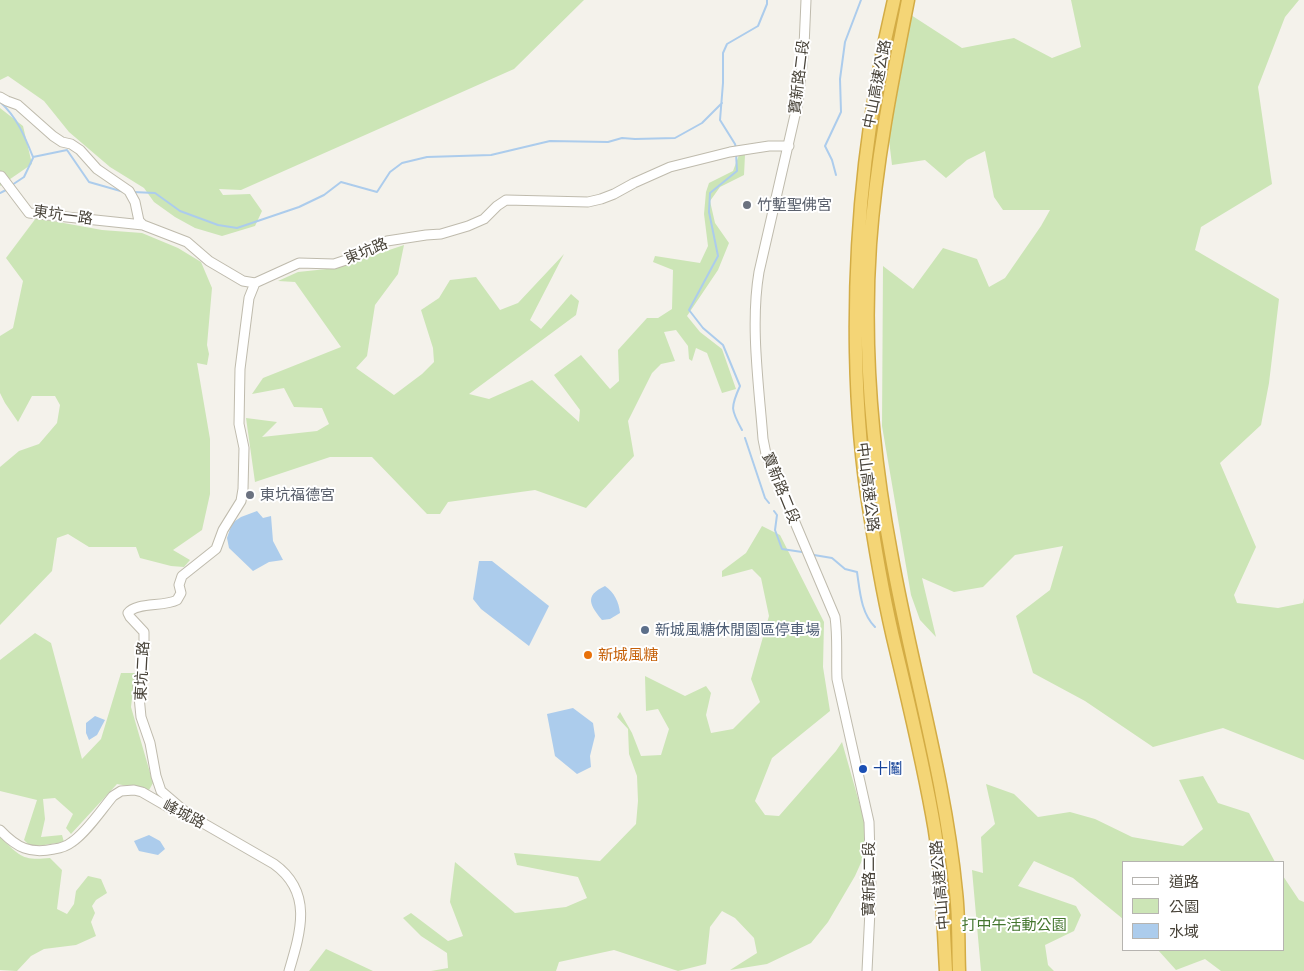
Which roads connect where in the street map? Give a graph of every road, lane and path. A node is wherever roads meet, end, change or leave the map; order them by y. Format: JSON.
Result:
{"nodes":[{"id":1,"x":806,"y":0,"type":"edge"},
{"id":2,"x":894,"y":0,"type":"edge"},
{"id":3,"x":908,"y":0,"type":"edge"},
{"id":4,"x":0,"y":96,"type":"edge"},
{"id":5,"x":789,"y":146,"type":"junction"},
{"id":6,"x":0,"y":177,"type":"edge"},
{"id":7,"x":142,"y":225,"type":"junction"},
{"id":8,"x":255,"y":284,"type":"junction"},
{"id":9,"x":189,"y":815,"type":"junction"},
{"id":10,"x":0,"y":830,"type":"edge"},
{"id":11,"x":289,"y":971,"type":"edge"},
{"id":12,"x":867,"y":971,"type":"edge"},
{"id":13,"x":946,"y":971,"type":"edge"},
{"id":14,"x":959,"y":971,"type":"edge"}],
"edges":[{"from":1,"to":5,"type":"street","name":"寶新路二段"},
{"from":2,"to":13,"type":"highway","name":"中山高速公路"},
{"from":3,"to":14,"type":"highway","name":"中山高速公路"},
{"from":4,"to":7,"type":"street"},
{"from":5,"to":8,"type":"street","name":"東坑路"},
{"from":5,"to":12,"type":"street","name":"寶新路二段"},
{"from":6,"to":7,"type":"street","name":"東坑一路"},
{"from":7,"to":8,"type":"street"},
{"from":8,"to":9,"type":"street","name":"東坑二路"},
{"from":9,"to":10,"type":"street","name":"峰城路"},
{"from":9,"to":11,"type":"street","name":"峰城路"}]}
